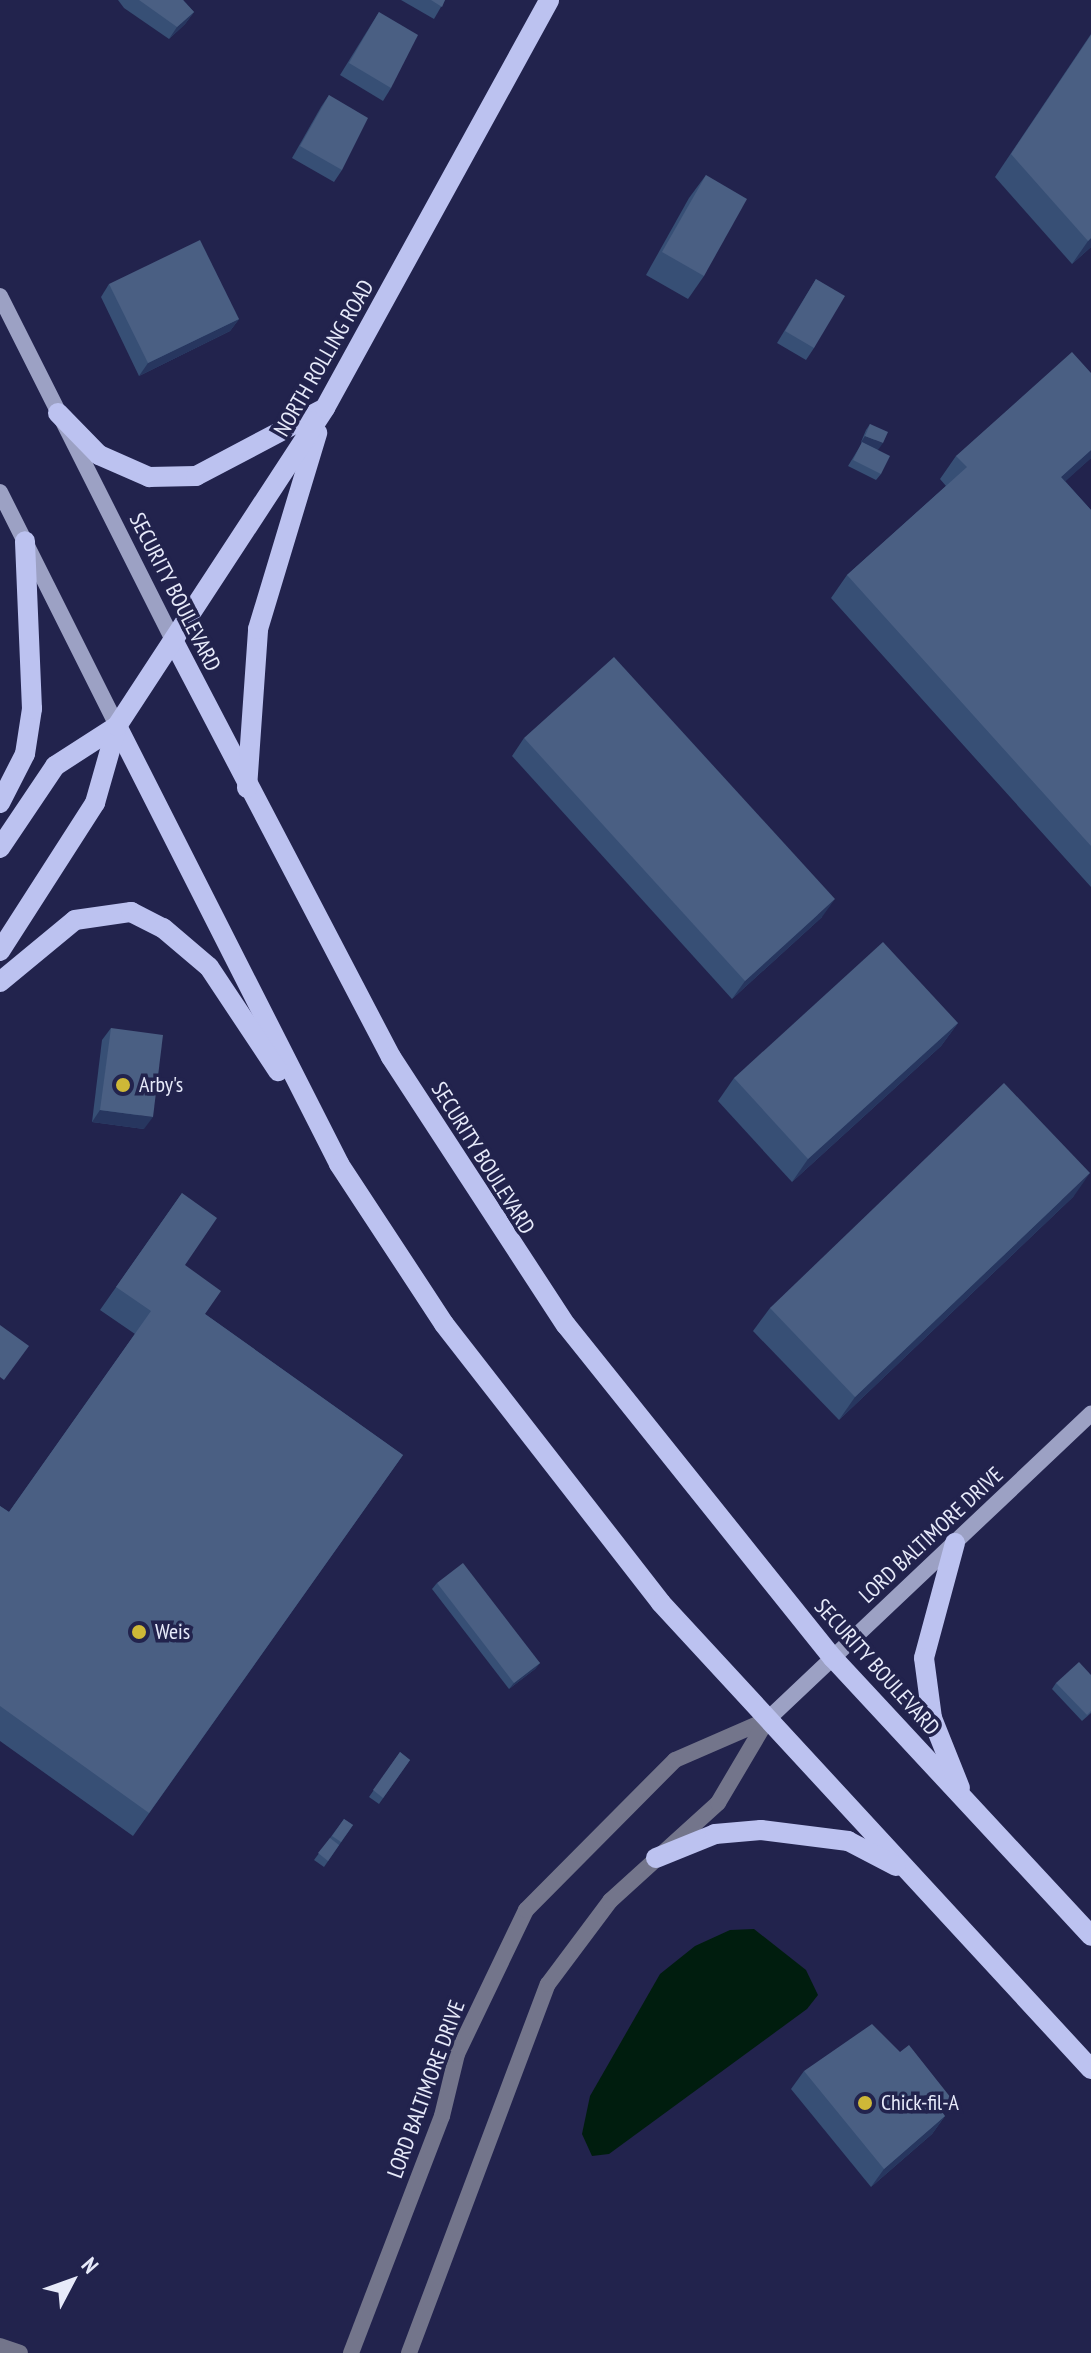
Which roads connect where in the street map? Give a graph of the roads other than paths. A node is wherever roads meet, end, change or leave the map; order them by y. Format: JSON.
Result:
{"nodes":[{"id":1,"x":549,"y":0,"type":"edge"},
{"id":2,"x":0,"y":296,"type":"edge"},
{"id":3,"x":325,"y":408,"type":"junction"},
{"id":4,"x":58,"y":413,"type":"junction"},
{"id":5,"x":0,"y":492,"type":"edge"},
{"id":6,"x":25,"y":541,"type":"junction"},
{"id":7,"x":175,"y":644,"type":"junction"},
{"id":8,"x":117,"y":726,"type":"junction"},
{"id":9,"x":247,"y":788,"type":"junction"},
{"id":10,"x":0,"y":803,"type":"edge"},
{"id":11,"x":0,"y":848,"type":"edge"},
{"id":12,"x":0,"y":951,"type":"edge"},
{"id":13,"x":0,"y":982,"type":"edge"},
{"id":14,"x":339,"y":1164,"type":"junction"},
{"id":15,"x":1091,"y":1414,"type":"edge"},
{"id":16,"x":955,"y":1543,"type":"junction"},
{"id":17,"x":833,"y":1658,"type":"junction"},
{"id":18,"x":767,"y":1720,"type":"junction"},
{"id":19,"x":965,"y":1799,"type":"junction"},
{"id":20,"x":656,"y":1858,"type":"junction"},
{"id":21,"x":912,"y":1874,"type":"junction"},
{"id":22,"x":1091,"y":1936,"type":"edge"},
{"id":23,"x":1091,"y":2069,"type":"edge"},
{"id":24,"x":0,"y":2346,"type":"edge"},
{"id":25,"x":20,"y":2353,"type":"edge"},
{"id":26,"x":351,"y":2353,"type":"edge"},
{"id":27,"x":409,"y":2353,"type":"edge"}],
"edges":[{"from":1,"to":3,"type":"main road","name":"NORTH ROLLING ROAD"},
{"from":2,"to":4,"type":"street","name":"SECURITY BOULEVARD"},
{"from":3,"to":4,"type":"main road"},
{"from":3,"to":7,"type":"main road","name":"NORTH ROLLING ROAD"},
{"from":3,"to":9,"type":"main road"},
{"from":4,"to":7,"type":"street","name":"SECURITY BOULEVARD"},
{"from":5,"to":6,"type":"street"},
{"from":6,"to":8,"type":"street"},
{"from":6,"to":10,"type":"main road"},
{"from":7,"to":8,"type":"main road","name":"NORTH ROLLING ROAD"},
{"from":7,"to":9,"type":"main road","name":"SECURITY BOULEVARD"},
{"from":8,"to":11,"type":"main road","name":"NORTH ROLLING ROAD"},
{"from":8,"to":12,"type":"main road","name":"NORTH ROLLING ROAD"},
{"from":8,"to":14,"type":"main road"},
{"from":9,"to":17,"type":"main road","name":"SECURITY BOULEVARD"},
{"from":13,"to":14,"type":"main road"},
{"from":14,"to":18,"type":"main road"},
{"from":15,"to":16,"type":"street","name":"LORD BALTIMORE DRIVE"},
{"from":16,"to":17,"type":"street","name":"LORD BALTIMORE DRIVE"},
{"from":16,"to":19,"type":"main road"},
{"from":17,"to":18,"type":"street","name":"LORD BALTIMORE DRIVE"},
{"from":17,"to":19,"type":"main road","name":"SECURITY BOULEVARD"},
{"from":18,"to":20,"type":"street","name":"LORD BALTIMORE DRIVE"},
{"from":18,"to":21,"type":"main road"},
{"from":18,"to":26,"type":"street","name":"LORD BALTIMORE DRIVE"},
{"from":19,"to":22,"type":"main road","name":"SECURITY BOULEVARD"},
{"from":20,"to":21,"type":"main road"},
{"from":20,"to":27,"type":"street","name":"LORD BALTIMORE DRIVE"},
{"from":21,"to":23,"type":"main road"},
{"from":24,"to":25,"type":"street"}]}
